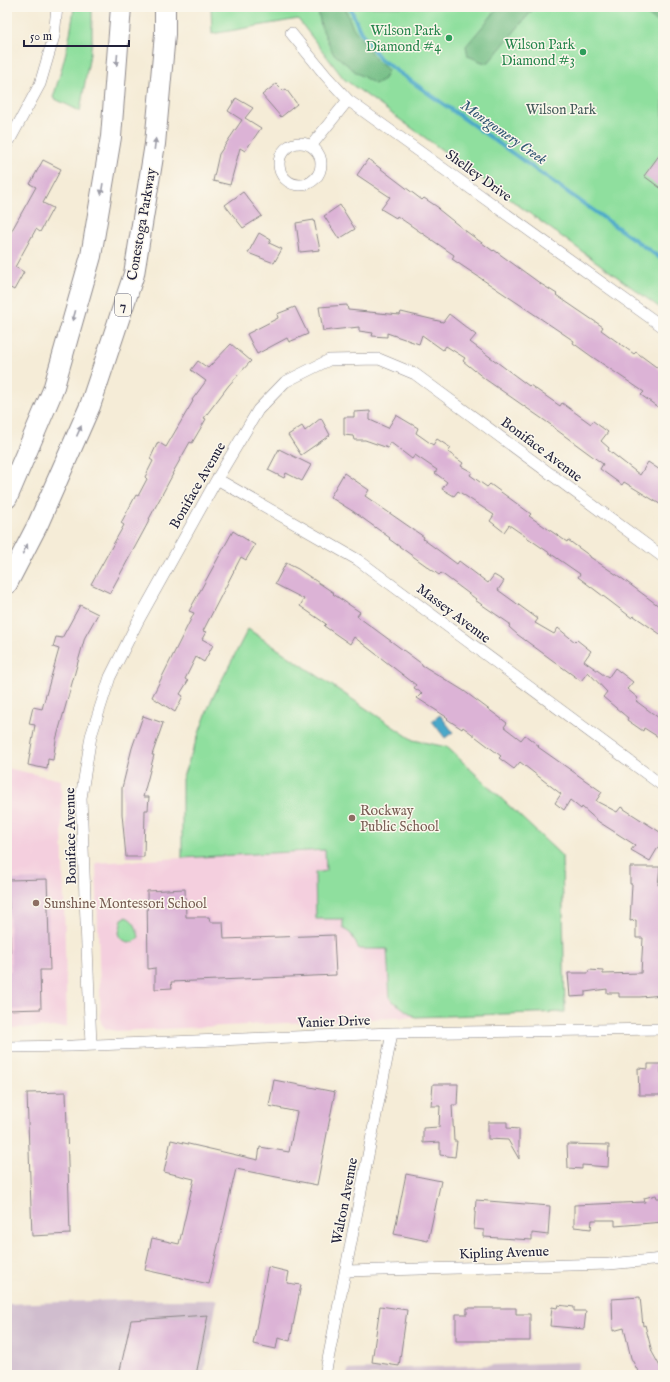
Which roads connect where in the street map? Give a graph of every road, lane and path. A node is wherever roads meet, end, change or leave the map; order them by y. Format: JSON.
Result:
{"nodes":[{"id":1,"x":57,"y":7,"type":"edge"},
{"id":2,"x":120,"y":7,"type":"edge"},
{"id":3,"x":165,"y":7,"type":"edge"},
{"id":4,"x":291,"y":33,"type":"dead end"},
{"id":5,"x":348,"y":100,"type":"junction"},
{"id":6,"x":7,"y":145,"type":"edge"},
{"id":7,"x":311,"y":146,"type":"dead end"},
{"id":8,"x":663,"y":327,"type":"edge"},
{"id":9,"x":217,"y":479,"type":"junction"},
{"id":10,"x":7,"y":498,"type":"edge"},
{"id":11,"x":663,"y":557,"type":"edge"},
{"id":12,"x":7,"y":584,"type":"edge"},
{"id":13,"x":663,"y":786,"type":"edge"},
{"id":14,"x":663,"y":1029,"type":"edge"},
{"id":15,"x":392,"y":1033,"type":"junction"},
{"id":16,"x":91,"y":1045,"type":"junction"},
{"id":17,"x":7,"y":1047,"type":"edge"},
{"id":18,"x":663,"y":1259,"type":"edge"},
{"id":19,"x":345,"y":1271,"type":"junction"},
{"id":20,"x":325,"y":1375,"type":"edge"}],
"edges":[{"from":1,"to":6,"type":"street"},
{"from":2,"to":10,"type":"highway","one_way":true},
{"from":12,"to":3,"type":"highway","name":"Conestoga Parkway","number":"7","one_way":true},
{"from":4,"to":5,"type":"street","name":"Shelley Drive"},
{"from":5,"to":7,"type":"street"},
{"from":5,"to":8,"type":"street","name":"Shelley Drive"},
{"from":9,"to":11,"type":"street","name":"Boniface Avenue"},
{"from":9,"to":13,"type":"street","name":"Massey Avenue"},
{"from":9,"to":16,"type":"street","name":"Boniface Avenue"},
{"from":14,"to":15,"type":"street","name":"Vanier Drive"},
{"from":15,"to":16,"type":"street","name":"Vanier Drive"},
{"from":15,"to":19,"type":"street","name":"Walton Avenue"},
{"from":16,"to":17,"type":"street","name":"Vanier Drive"},
{"from":18,"to":19,"type":"street","name":"Kipling Avenue"},
{"from":19,"to":20,"type":"street","name":"Walton Avenue"}]}
